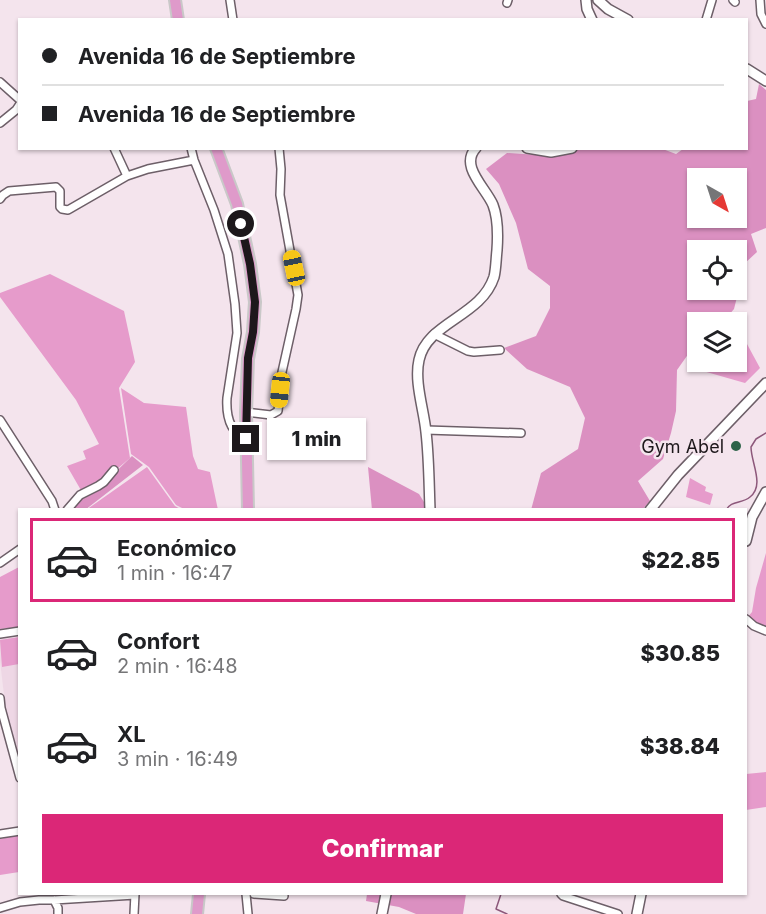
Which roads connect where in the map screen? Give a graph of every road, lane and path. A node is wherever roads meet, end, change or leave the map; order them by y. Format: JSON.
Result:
{"nodes":[{"id":1,"x":175,"y":0,"type":"edge"},
{"id":2,"x":230,"y":0,"type":"edge"},
{"id":3,"x":586,"y":0,"type":"edge"},
{"id":4,"x":712,"y":0,"type":"edge"},
{"id":5,"x":759,"y":0,"type":"edge"},
{"id":6,"x":599,"y":1,"type":"edge"},
{"id":7,"x":178,"y":18,"type":"edge"},
{"id":8,"x":233,"y":18,"type":"edge"},
{"id":9,"x":591,"y":18,"type":"edge"},
{"id":10,"x":624,"y":18,"type":"edge"},
{"id":11,"x":707,"y":18,"type":"edge"},
{"id":12,"x":766,"y":24,"type":"edge"},
{"id":13,"x":748,"y":70,"type":"edge"},
{"id":14,"x":766,"y":81,"type":"edge"},
{"id":15,"x":0,"y":82,"type":"edge"},
{"id":16,"x":18,"y":100,"type":"edge"},
{"id":17,"x":18,"y":106,"type":"edge"},
{"id":18,"x":0,"y":123,"type":"edge"},
{"id":19,"x":115,"y":150,"type":"edge"},
{"id":20,"x":192,"y":150,"type":"edge"},
{"id":21,"x":217,"y":150,"type":"edge"},
{"id":22,"x":279,"y":150,"type":"edge"},
{"id":23,"x":475,"y":150,"type":"edge"},
{"id":24,"x":539,"y":150,"type":"edge"},
{"id":25,"x":562,"y":150,"type":"edge"},
{"id":26,"x":194,"y":160,"type":"junction"},
{"id":27,"x":127,"y":176,"type":"junction"},
{"id":28,"x":0,"y":199,"type":"edge"},
{"id":29,"x":434,"y":334,"type":"junction"},
{"id":30,"x":500,"y":350,"type":"dead end"},
{"id":31,"x":766,"y":383,"type":"edge"},
{"id":32,"x":246,"y":412,"type":"junction"},
{"id":33,"x":0,"y":420,"type":"edge"},
{"id":34,"x":426,"y":430,"type":"junction"},
{"id":35,"x":521,"y":433,"type":"dead end"},
{"id":36,"x":246,"y":439,"type":"junction"},
{"id":37,"x":114,"y":470,"type":"dead end"},
{"id":38,"x":766,"y":492,"type":"edge"},
{"id":39,"x":55,"y":508,"type":"edge"},
{"id":40,"x":69,"y":508,"type":"edge"},
{"id":41,"x":249,"y":508,"type":"edge"},
{"id":42,"x":430,"y":508,"type":"edge"},
{"id":43,"x":652,"y":508,"type":"edge"},
{"id":44,"x":747,"y":537,"type":"edge"},
{"id":45,"x":18,"y":550,"type":"edge"},
{"id":46,"x":0,"y":563,"type":"edge"},
{"id":47,"x":747,"y":620,"type":"edge"},
{"id":48,"x":18,"y":631,"type":"edge"},
{"id":49,"x":766,"y":631,"type":"edge"},
{"id":50,"x":0,"y":634,"type":"edge"},
{"id":51,"x":0,"y":698,"type":"edge"},
{"id":52,"x":18,"y":771,"type":"edge"},
{"id":53,"x":18,"y":831,"type":"edge"},
{"id":54,"x":0,"y":834,"type":"edge"},
{"id":55,"x":122,"y":895,"type":"edge"},
{"id":56,"x":135,"y":895,"type":"edge"},
{"id":57,"x":199,"y":895,"type":"edge"},
{"id":58,"x":246,"y":895,"type":"edge"},
{"id":59,"x":269,"y":895,"type":"edge"},
{"id":60,"x":386,"y":895,"type":"edge"},
{"id":61,"x":562,"y":895,"type":"edge"},
{"id":62,"x":640,"y":895,"type":"edge"},
{"id":63,"x":284,"y":896,"type":"dead end"},
{"id":64,"x":39,"y":897,"type":"edge"},
{"id":65,"x":54,"y":900,"type":"junction"},
{"id":66,"x":0,"y":908,"type":"edge"},
{"id":67,"x":58,"y":914,"type":"edge"},
{"id":68,"x":134,"y":914,"type":"edge"},
{"id":69,"x":197,"y":914,"type":"edge"},
{"id":70,"x":248,"y":914,"type":"edge"},
{"id":71,"x":382,"y":914,"type":"edge"},
{"id":72,"x":618,"y":914,"type":"edge"},
{"id":73,"x":637,"y":914,"type":"edge"}],
"edges":[{"from":1,"to":7,"type":"main road"},
{"from":2,"to":8,"type":"street"},
{"from":3,"to":9,"type":"main road"},
{"from":4,"to":11,"type":"street"},
{"from":5,"to":12,"type":"street"},
{"from":6,"to":10,"type":"main road"},
{"from":13,"to":14,"type":"main road"},
{"from":15,"to":16,"type":"street"},
{"from":17,"to":18,"type":"street"},
{"from":19,"to":27,"type":"street"},
{"from":20,"to":26,"type":"street"},
{"from":21,"to":32,"type":"main road"},
{"from":22,"to":32,"type":"street"},
{"from":23,"to":29,"type":"main road"},
{"from":24,"to":25,"type":"main road"},
{"from":26,"to":27,"type":"street"},
{"from":26,"to":36,"type":"street"},
{"from":27,"to":28,"type":"street"},
{"from":29,"to":30,"type":"street"},
{"from":29,"to":34,"type":"main road"},
{"from":31,"to":43,"type":"main road"},
{"from":32,"to":36,"type":"main road"},
{"from":33,"to":39,"type":"street"},
{"from":34,"to":35,"type":"street"},
{"from":34,"to":42,"type":"main road"},
{"from":36,"to":41,"type":"main road"},
{"from":37,"to":40,"type":"street"},
{"from":38,"to":44,"type":"main road"},
{"from":45,"to":46,"type":"street"},
{"from":47,"to":49,"type":"street"},
{"from":48,"to":50,"type":"street"},
{"from":51,"to":52,"type":"street"},
{"from":53,"to":54,"type":"street"},
{"from":55,"to":65,"type":"street"},
{"from":56,"to":68,"type":"street"},
{"from":57,"to":69,"type":"main road"},
{"from":58,"to":70,"type":"street"},
{"from":59,"to":63,"type":"street"},
{"from":60,"to":71,"type":"main road"},
{"from":61,"to":72,"type":"street"},
{"from":62,"to":73,"type":"main road"},
{"from":64,"to":65,"type":"street"},
{"from":64,"to":66,"type":"street"},
{"from":65,"to":67,"type":"street"}]}
